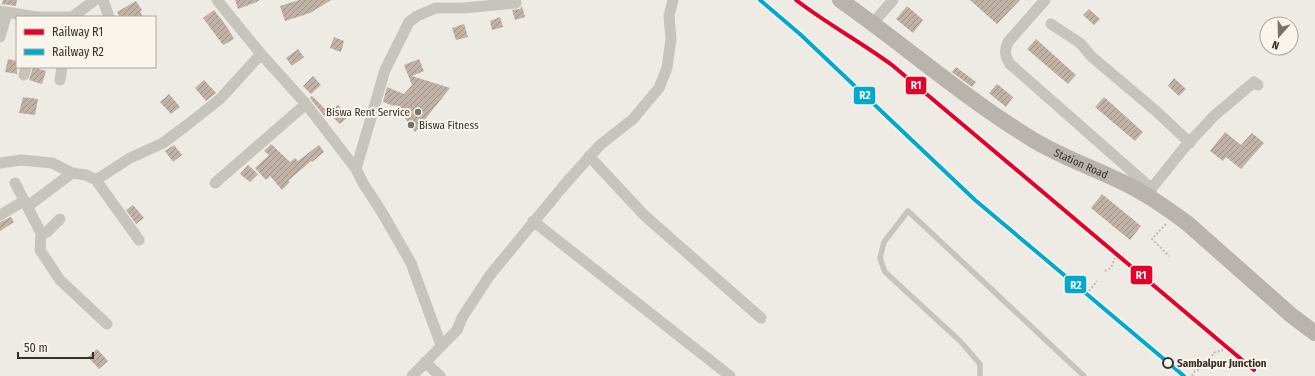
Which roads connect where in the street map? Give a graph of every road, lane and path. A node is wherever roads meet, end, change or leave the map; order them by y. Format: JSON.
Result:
{"nodes":[{"id":1,"x":95,"y":0,"type":"edge"},
{"id":2,"x":103,"y":0,"type":"edge"},
{"id":3,"x":218,"y":0,"type":"edge"},
{"id":4,"x":673,"y":0,"type":"edge"},
{"id":5,"x":840,"y":0,"type":"edge"},
{"id":6,"x":893,"y":0,"type":"edge"},
{"id":7,"x":1046,"y":0,"type":"edge"},
{"id":8,"x":516,"y":3,"type":"dead end"},
{"id":9,"x":437,"y":4,"type":"edge"},
{"id":10,"x":3,"y":12,"type":"edge"},
{"id":11,"x":30,"y":16,"type":"edge"},
{"id":12,"x":73,"y":16,"type":"edge"},
{"id":13,"x":109,"y":16,"type":"edge"},
{"id":14,"x":873,"y":23,"type":"junction"},
{"id":15,"x":1051,"y":24,"type":"dead end"},
{"id":16,"x":0,"y":37,"type":"edge"},
{"id":17,"x":261,"y":54,"type":"junction"},
{"id":18,"x":62,"y":68,"type":"edge"},
{"id":19,"x":60,"y":80,"type":"dead end"},
{"id":20,"x":1258,"y":85,"type":"dead end"},
{"id":21,"x":306,"y":104,"type":"junction"},
{"id":22,"x":1190,"y":143,"type":"junction"},
{"id":23,"x":589,"y":156,"type":"junction"},
{"id":24,"x":0,"y":163,"type":"edge"},
{"id":25,"x":356,"y":169,"type":"junction"},
{"id":26,"x":72,"y":173,"type":"junction"},
{"id":27,"x":96,"y":180,"type":"junction"},
{"id":28,"x":15,"y":183,"type":"dead end"},
{"id":29,"x":215,"y":183,"type":"dead end"},
{"id":30,"x":1150,"y":192,"type":"junction"},
{"id":31,"x":26,"y":203,"type":"junction"},
{"id":32,"x":1174,"y":214,"type":"junction"},
{"id":33,"x":0,"y":215,"type":"edge"},
{"id":34,"x":60,"y":219,"type":"dead end"},
{"id":35,"x":533,"y":221,"type":"junction"},
{"id":36,"x":41,"y":233,"type":"junction"},
{"id":37,"x":139,"y":240,"type":"dead end"},
{"id":38,"x":1169,"y":256,"type":"dead end"},
{"id":39,"x":1115,"y":258,"type":"dead end"},
{"id":40,"x":1105,"y":270,"type":"dead end"},
{"id":41,"x":1097,"y":281,"type":"dead end"},
{"id":42,"x":1089,"y":291,"type":"dead end"},
{"id":43,"x":762,"y":318,"type":"dead end"},
{"id":44,"x":107,"y":324,"type":"dead end"},
{"id":45,"x":1315,"y":333,"type":"edge"},
{"id":46,"x":442,"y":345,"type":"junction"},
{"id":47,"x":1223,"y":350,"type":"dead end"},
{"id":48,"x":1211,"y":360,"type":"dead end"},
{"id":49,"x":425,"y":362,"type":"junction"},
{"id":50,"x":1201,"y":369,"type":"dead end"},
{"id":51,"x":412,"y":376,"type":"edge"},
{"id":52,"x":440,"y":376,"type":"edge"},
{"id":53,"x":730,"y":376,"type":"edge"},
{"id":54,"x":980,"y":376,"type":"edge"},
{"id":55,"x":1084,"y":376,"type":"edge"},
{"id":56,"x":1192,"y":376,"type":"edge"}],
"edges":[{"from":1,"to":12,"type":"street"},
{"from":2,"to":13,"type":"street"},
{"from":3,"to":17,"type":"street"},
{"from":4,"to":23,"type":"street"},
{"from":5,"to":14,"type":"street","name":"Station Road"},
{"from":6,"to":14,"type":"street"},
{"from":7,"to":30,"type":"street"},
{"from":8,"to":9,"type":"street"},
{"from":9,"to":25,"type":"street"},
{"from":10,"to":11,"type":"street"},
{"from":10,"to":16,"type":"street"},
{"from":14,"to":30,"type":"street","name":"Station Road"},
{"from":15,"to":22,"type":"street"},
{"from":17,"to":21,"type":"street"},
{"from":17,"to":27,"type":"street"},
{"from":18,"to":19,"type":"street"},
{"from":20,"to":22,"type":"street"},
{"from":21,"to":25,"type":"street"},
{"from":21,"to":29,"type":"street"},
{"from":22,"to":30,"type":"street"},
{"from":23,"to":35,"type":"street"},
{"from":23,"to":43,"type":"street"},
{"from":24,"to":26,"type":"street"},
{"from":25,"to":46,"type":"street"},
{"from":26,"to":27,"type":"street"},
{"from":26,"to":31,"type":"street"},
{"from":27,"to":37,"type":"street"},
{"from":28,"to":31,"type":"street"},
{"from":30,"to":32,"type":"street","name":"Station Road"},
{"from":31,"to":33,"type":"street"},
{"from":31,"to":36,"type":"street"},
{"from":32,"to":38,"type":"path"},
{"from":32,"to":45,"type":"street","name":"Station Road"},
{"from":34,"to":36,"type":"street"},
{"from":35,"to":46,"type":"street"},
{"from":35,"to":53,"type":"street"},
{"from":36,"to":44,"type":"street"},
{"from":39,"to":40,"type":"path"},
{"from":41,"to":42,"type":"path"},
{"from":46,"to":49,"type":"street"},
{"from":47,"to":48,"type":"path"},
{"from":49,"to":51,"type":"street"},
{"from":49,"to":52,"type":"street"},
{"from":50,"to":56,"type":"path"},
{"from":54,"to":55,"type":"lane"}]}
